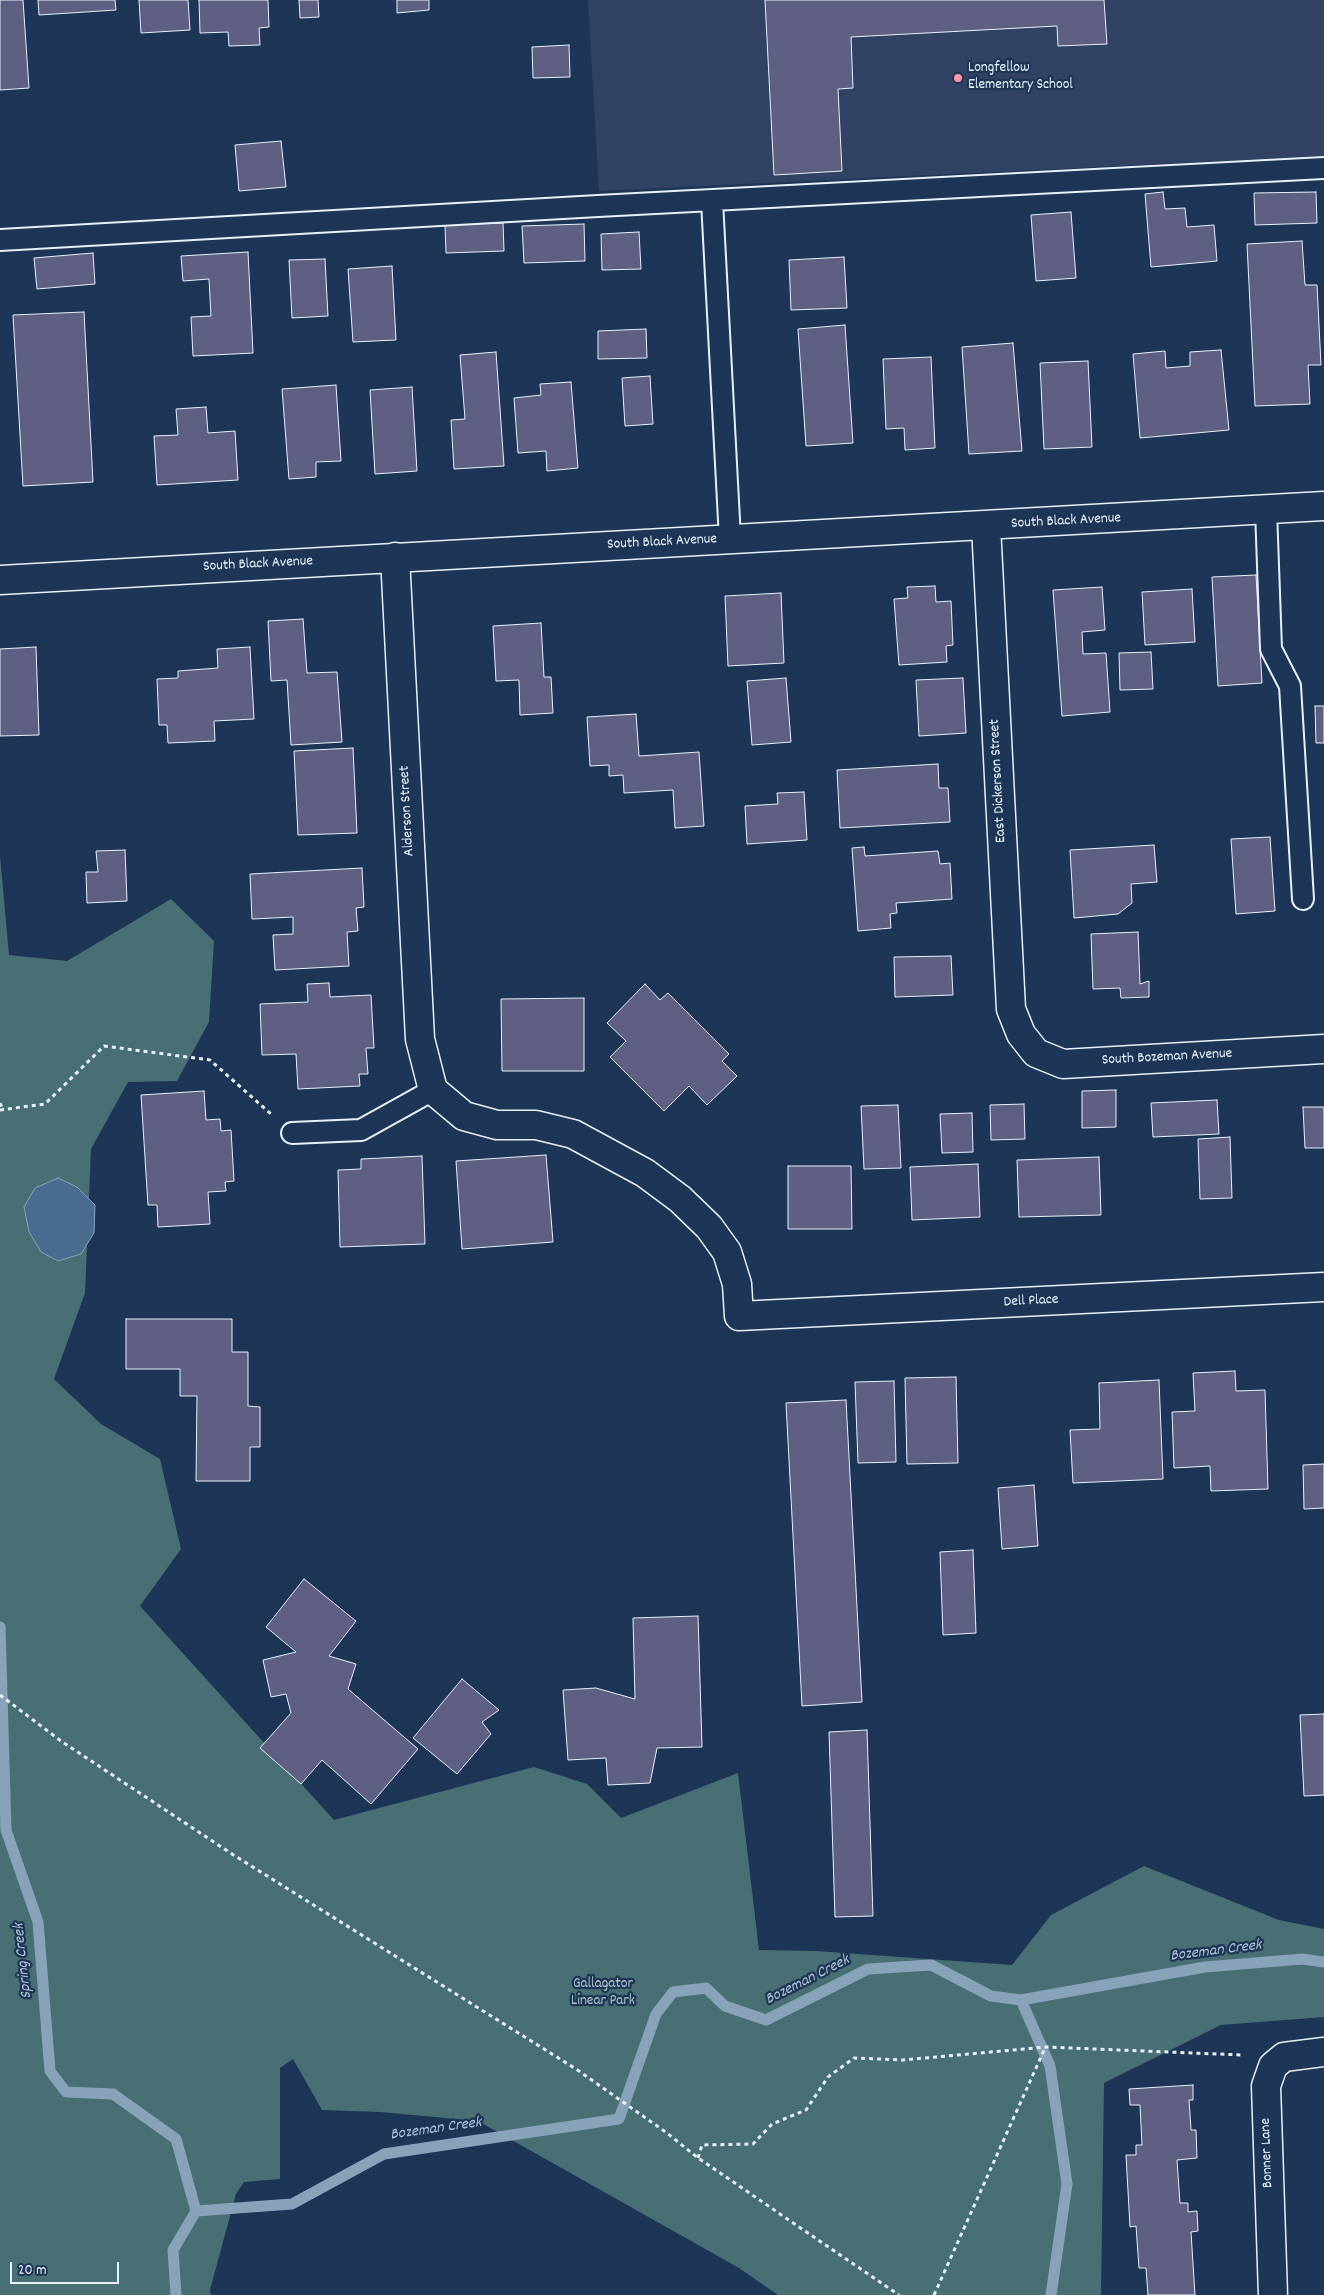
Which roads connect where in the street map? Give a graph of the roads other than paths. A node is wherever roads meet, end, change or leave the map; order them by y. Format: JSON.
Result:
{"nodes":[{"id":1,"x":1324,"y":168,"type":"edge"},
{"id":2,"x":712,"y":201,"type":"junction"},
{"id":3,"x":0,"y":240,"type":"edge"},
{"id":4,"x":1324,"y":506,"type":"edge"},
{"id":5,"x":1266,"y":510,"type":"junction"},
{"id":6,"x":986,"y":526,"type":"junction"},
{"id":7,"x":730,"y":539,"type":"junction"},
{"id":8,"x":395,"y":557,"type":"junction"},
{"id":9,"x":0,"y":580,"type":"edge"},
{"id":10,"x":1303,"y":899,"type":"dead end"},
{"id":11,"x":1021,"y":1034,"type":"joint"},
{"id":12,"x":1324,"y":1049,"type":"edge"},
{"id":13,"x":430,"y":1077,"type":"junction"},
{"id":14,"x":292,"y":1133,"type":"road end"},
{"id":15,"x":1324,"y":1287,"type":"edge"},
{"id":16,"x":1324,"y":2052,"type":"edge"},
{"id":17,"x":1273,"y":2295,"type":"edge"}],
"edges":[{"from":1,"to":2,"type":"lane"},
{"from":2,"to":3,"type":"lane"},
{"from":2,"to":7,"type":"lane"},
{"from":4,"to":5,"type":"street","name":"South Black Avenue"},
{"from":5,"to":6,"type":"street","name":"South Black Avenue"},
{"from":5,"to":10,"type":"lane"},
{"from":6,"to":7,"type":"street","name":"South Black Avenue"},
{"from":6,"to":11,"type":"street","name":"East Dickerson Street"},
{"from":7,"to":8,"type":"street","name":"South Black Avenue"},
{"from":8,"to":9,"type":"street","name":"South Black Avenue"},
{"from":8,"to":13,"type":"street","name":"Alderson Street"},
{"from":11,"to":12,"type":"street","name":"South Bozeman Avenue"},
{"from":13,"to":14,"type":"lane"},
{"from":13,"to":15,"type":"street","name":"Dell Place"},
{"from":16,"to":17,"type":"street","name":"Bonner Lane"}]}
